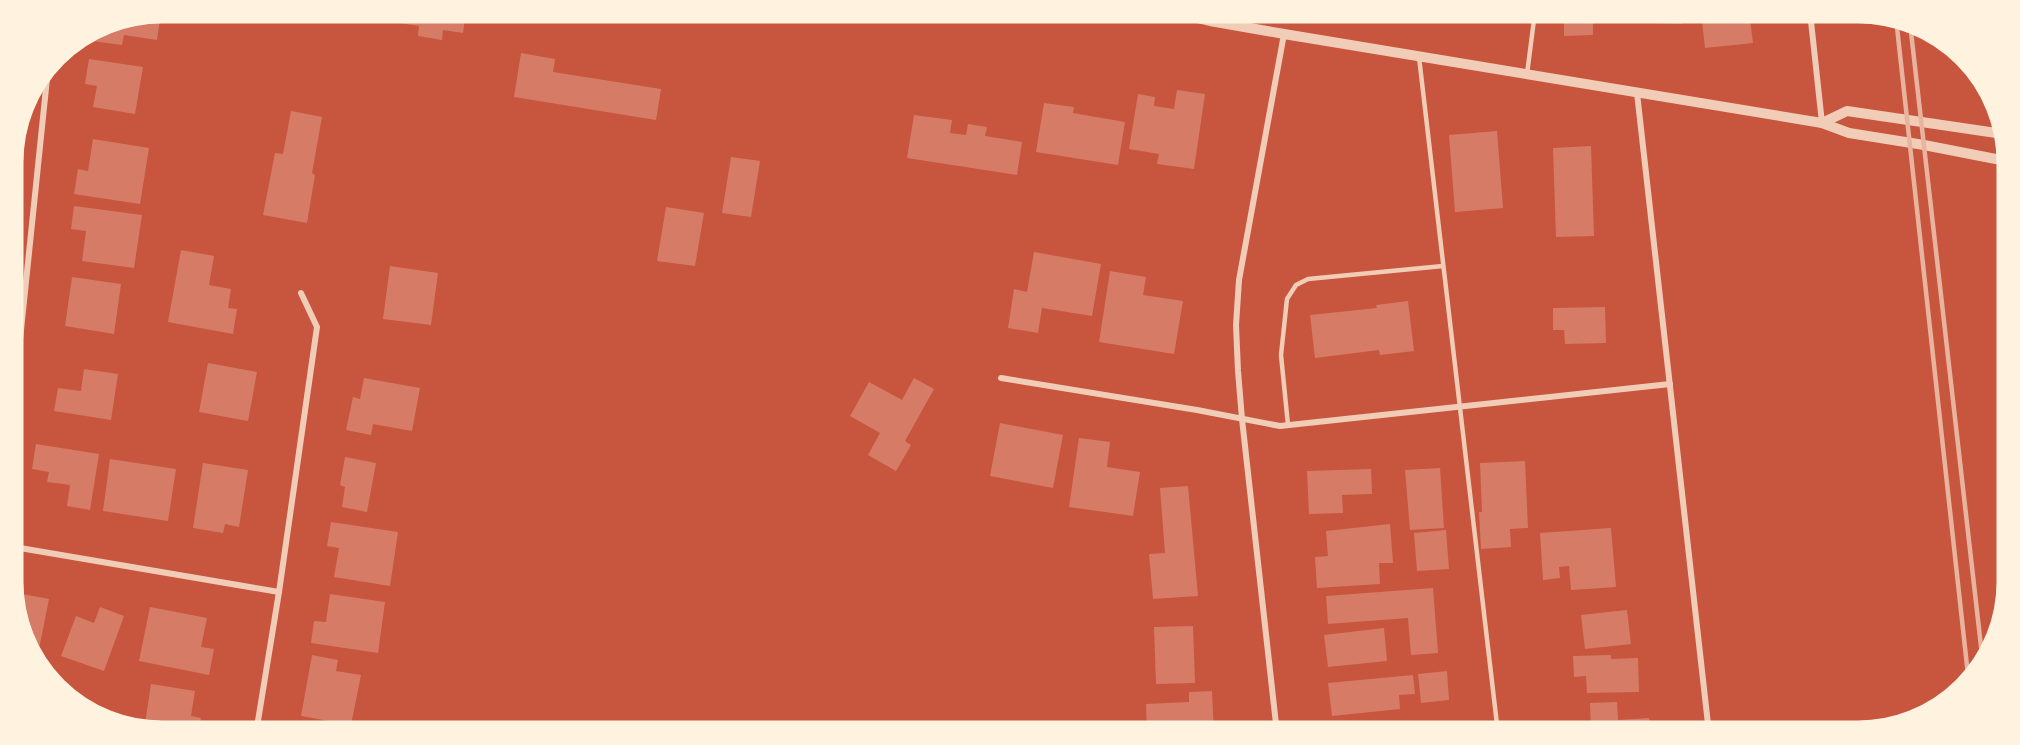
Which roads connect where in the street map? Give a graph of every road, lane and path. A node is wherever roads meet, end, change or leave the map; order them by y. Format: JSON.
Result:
{"nodes":[{"id":1,"x":1216,"y":22,"type":"edge"},
{"id":2,"x":1534,"y":22,"type":"edge"},
{"id":3,"x":1811,"y":22,"type":"edge"},
{"id":4,"x":1284,"y":34,"type":"junction"},
{"id":5,"x":1419,"y":57,"type":"junction"},
{"id":6,"x":1527,"y":74,"type":"junction"},
{"id":7,"x":46,"y":84,"type":"edge"},
{"id":8,"x":1637,"y":93,"type":"junction"},
{"id":9,"x":1822,"y":123,"type":"junction"},
{"id":10,"x":1994,"y":133,"type":"edge"},
{"id":11,"x":1998,"y":159,"type":"edge"},
{"id":12,"x":1443,"y":266,"type":"junction"},
{"id":13,"x":301,"y":292,"type":"dead end"},
{"id":14,"x":23,"y":315,"type":"edge"},
{"id":15,"x":1002,"y":378,"type":"dead end"},
{"id":16,"x":1670,"y":384,"type":"junction"},
{"id":17,"x":1460,"y":406,"type":"junction"},
{"id":18,"x":1242,"y":419,"type":"junction"},
{"id":19,"x":1288,"y":425,"type":"junction"},
{"id":20,"x":22,"y":548,"type":"edge"},
{"id":21,"x":279,"y":592,"type":"junction"},
{"id":22,"x":1276,"y":722,"type":"edge"},
{"id":23,"x":1497,"y":722,"type":"edge"},
{"id":24,"x":1708,"y":722,"type":"edge"},
{"id":25,"x":258,"y":723,"type":"edge"}],
"edges":[{"from":1,"to":4,"type":"street"},
{"from":2,"to":6,"type":"lane"},
{"from":3,"to":9,"type":"street"},
{"from":4,"to":5,"type":"street"},
{"from":4,"to":18,"type":"street"},
{"from":5,"to":6,"type":"street"},
{"from":5,"to":12,"type":"lane"},
{"from":6,"to":8,"type":"street"},
{"from":7,"to":14,"type":"street"},
{"from":8,"to":9,"type":"street"},
{"from":8,"to":16,"type":"street"},
{"from":9,"to":10,"type":"street"},
{"from":9,"to":11,"type":"street"},
{"from":12,"to":17,"type":"lane"},
{"from":12,"to":19,"type":"lane"},
{"from":13,"to":21,"type":"street"},
{"from":15,"to":18,"type":"street"},
{"from":16,"to":17,"type":"street"},
{"from":16,"to":24,"type":"street"},
{"from":17,"to":19,"type":"street"},
{"from":17,"to":23,"type":"lane"},
{"from":18,"to":19,"type":"street"},
{"from":18,"to":22,"type":"street"},
{"from":20,"to":21,"type":"street"},
{"from":21,"to":25,"type":"street"}]}
